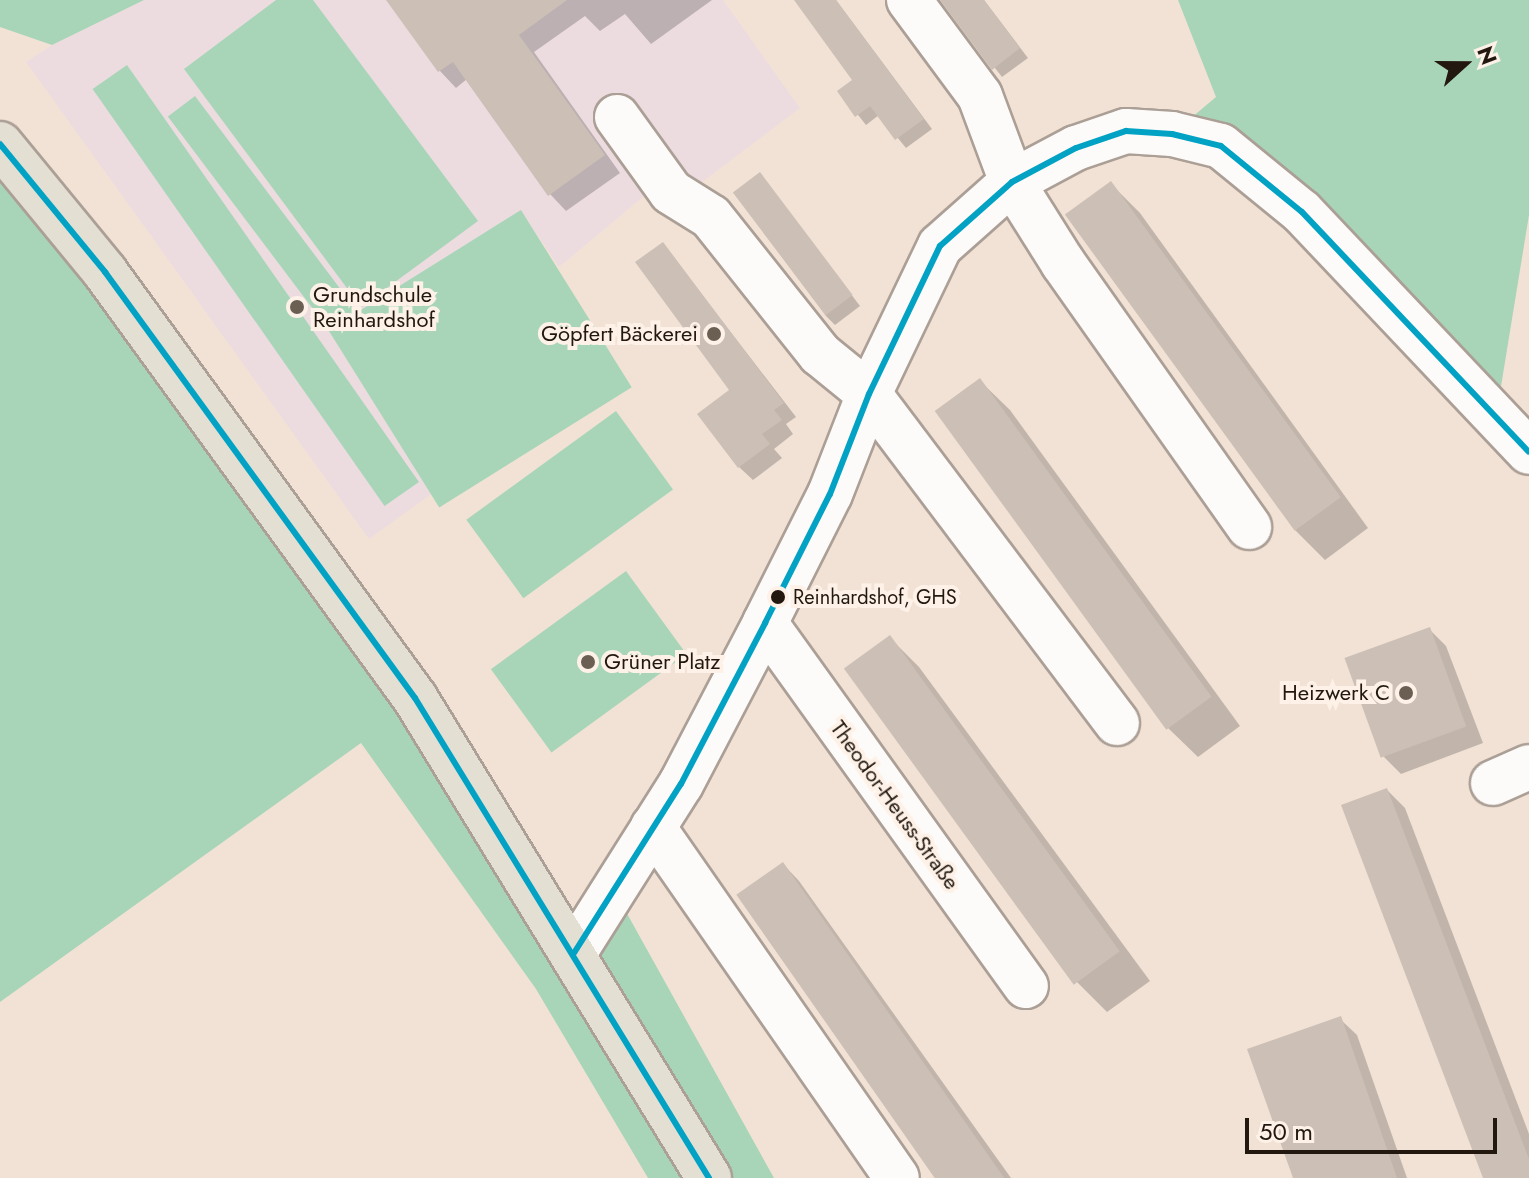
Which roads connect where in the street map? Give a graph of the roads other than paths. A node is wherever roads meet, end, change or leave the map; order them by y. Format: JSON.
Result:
{"nodes":[{"id":1,"x":909,"y":0,"type":"edge"},
{"id":2,"x":617,"y":117,"type":"dead end"},
{"id":3,"x":0,"y":144,"type":"edge"},
{"id":4,"x":1012,"y":182,"type":"junction"},
{"id":5,"x":869,"y":394,"type":"junction"},
{"id":6,"x":1529,"y":452,"type":"edge"},
{"id":7,"x":1249,"y":527,"type":"dead end"},
{"id":8,"x":765,"y":623,"type":"junction"},
{"id":9,"x":1117,"y":723,"type":"dead end"},
{"id":10,"x":653,"y":827,"type":"junction"},
{"id":11,"x":574,"y":953,"type":"junction"},
{"id":12,"x":1026,"y":986,"type":"dead end"},
{"id":13,"x":709,"y":1178,"type":"edge"},
{"id":14,"x":897,"y":1178,"type":"edge"}],
"edges":[{"from":1,"to":4,"type":"street"},
{"from":2,"to":5,"type":"street"},
{"from":3,"to":11,"type":"main road"},
{"from":4,"to":5,"type":"street"},
{"from":4,"to":6,"type":"street"},
{"from":4,"to":7,"type":"street"},
{"from":5,"to":8,"type":"street"},
{"from":5,"to":9,"type":"street"},
{"from":8,"to":10,"type":"street"},
{"from":8,"to":12,"type":"street","name":"Theodor-Heuss-Straße"},
{"from":10,"to":11,"type":"street"},
{"from":10,"to":14,"type":"street"},
{"from":11,"to":13,"type":"main road"}]}
